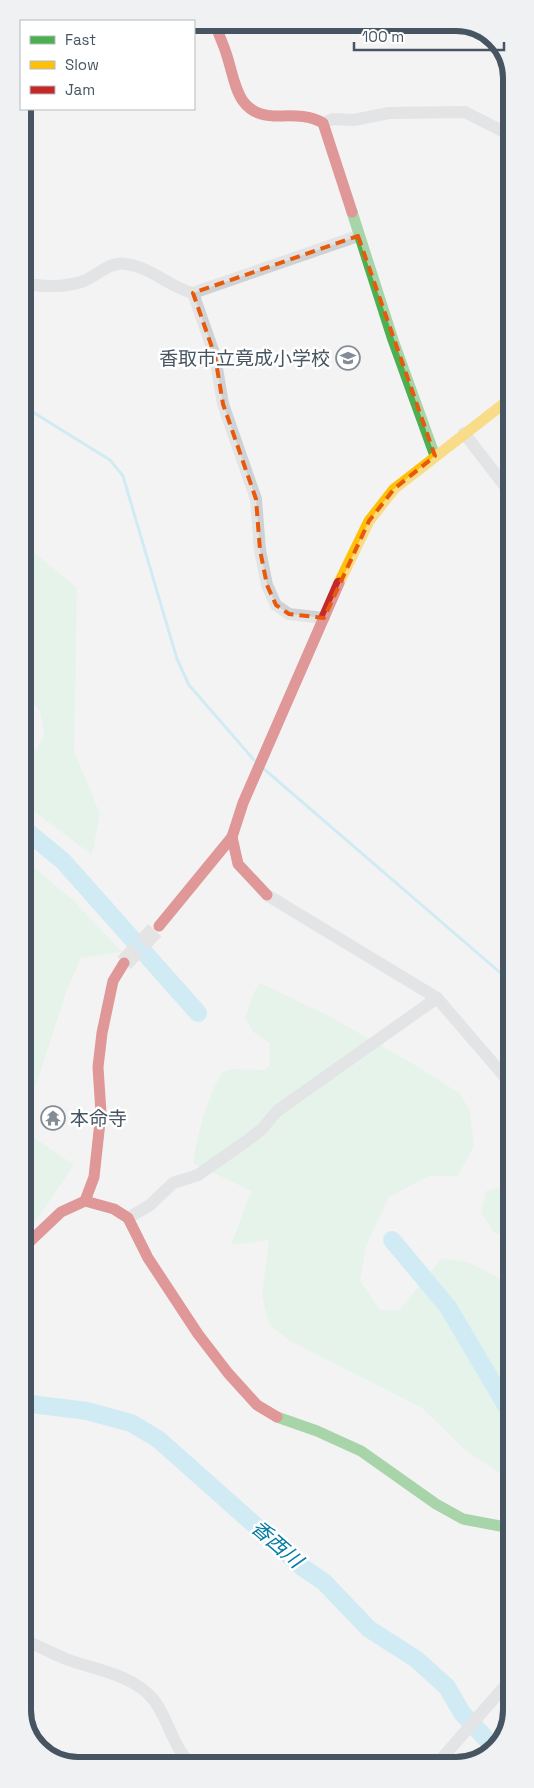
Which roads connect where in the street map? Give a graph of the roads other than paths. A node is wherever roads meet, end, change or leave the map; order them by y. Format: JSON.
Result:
{"nodes":[{"id":1,"x":218,"y":31,"type":"edge"},
{"id":2,"x":323,"y":123,"type":"junction"},
{"id":3,"x":503,"y":131,"type":"edge"},
{"id":4,"x":358,"y":236,"type":"junction"},
{"id":5,"x":31,"y":284,"type":"edge"},
{"id":6,"x":193,"y":293,"type":"junction"},
{"id":7,"x":503,"y":404,"type":"edge"},
{"id":8,"x":464,"y":433,"type":"junction"},
{"id":9,"x":435,"y":456,"type":"junction"},
{"id":10,"x":503,"y":484,"type":"edge"},
{"id":11,"x":324,"y":618,"type":"junction"},
{"id":12,"x":232,"y":837,"type":"junction"},
{"id":13,"x":267,"y":895,"type":"joint"},
{"id":14,"x":159,"y":926,"type":"tunnel mouth"},
{"id":15,"x":124,"y":963,"type":"tunnel mouth"},
{"id":16,"x":437,"y":998,"type":"junction"},
{"id":17,"x":503,"y":1075,"type":"edge"},
{"id":18,"x":85,"y":1201,"type":"junction"},
{"id":19,"x":128,"y":1218,"type":"junction"},
{"id":20,"x":31,"y":1240,"type":"edge"},
{"id":21,"x":503,"y":1526,"type":"edge"},
{"id":22,"x":31,"y":1643,"type":"edge"},
{"id":23,"x":503,"y":1689,"type":"edge"},
{"id":24,"x":186,"y":1757,"type":"edge"},
{"id":25,"x":443,"y":1757,"type":"edge"}],
"edges":[{"from":1,"to":2,"type":"street"},
{"from":2,"to":3,"type":"street"},
{"from":2,"to":4,"type":"street"},
{"from":4,"to":6,"type":"street"},
{"from":4,"to":9,"type":"street"},
{"from":5,"to":6,"type":"street"},
{"from":6,"to":11,"type":"street"},
{"from":7,"to":8,"type":"street"},
{"from":8,"to":9,"type":"street"},
{"from":8,"to":10,"type":"street"},
{"from":9,"to":11,"type":"street"},
{"from":11,"to":12,"type":"street"},
{"from":12,"to":13,"type":"street"},
{"from":12,"to":14,"type":"street"},
{"from":13,"to":16,"type":"street"},
{"from":15,"to":18,"type":"street"},
{"from":16,"to":17,"type":"street"},
{"from":16,"to":19,"type":"street"},
{"from":18,"to":19,"type":"street"},
{"from":18,"to":20,"type":"street"},
{"from":19,"to":21,"type":"street"},
{"from":22,"to":24,"type":"street"},
{"from":23,"to":25,"type":"street"}]}
